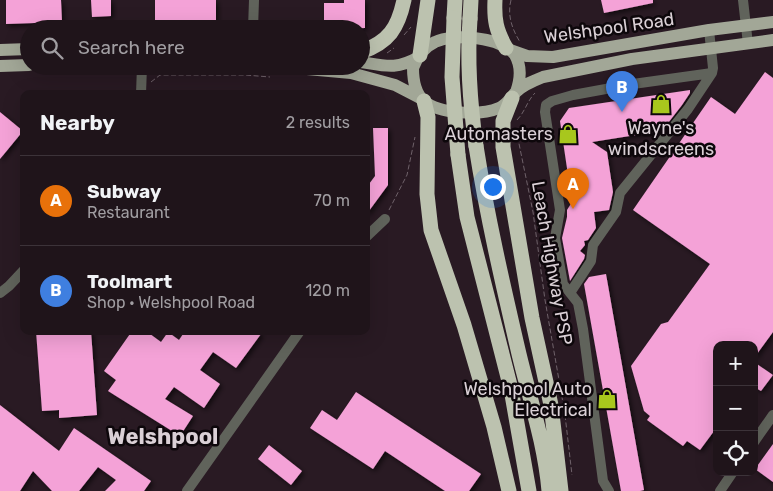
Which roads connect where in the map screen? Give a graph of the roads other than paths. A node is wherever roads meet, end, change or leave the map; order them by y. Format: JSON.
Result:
{"nodes":[{"id":1,"x":254,"y":0,"type":"edge"},
{"id":2,"x":404,"y":0,"type":"edge"},
{"id":3,"x":428,"y":0,"type":"edge"},
{"id":4,"x":455,"y":0,"type":"edge"},
{"id":5,"x":472,"y":0,"type":"edge"},
{"id":6,"x":495,"y":0,"type":"edge"},
{"id":7,"x":743,"y":0,"type":"edge"},
{"id":8,"x":253,"y":20,"type":"edge"},
{"id":9,"x":773,"y":22,"type":"edge"},
{"id":10,"x":746,"y":26,"type":"junction"},
{"id":11,"x":708,"y":30,"type":"junction"},
{"id":12,"x":773,"y":40,"type":"edge"},
{"id":13,"x":748,"y":44,"type":"junction"},
{"id":14,"x":370,"y":48,"type":"edge"},
{"id":15,"x":20,"y":49,"type":"edge"},
{"id":16,"x":508,"y":49,"type":"junction"},
{"id":17,"x":712,"y":49,"type":"junction"},
{"id":18,"x":0,"y":50,"type":"edge"},
{"id":19,"x":419,"y":56,"type":"junction"},
{"id":20,"x":370,"y":63,"type":"edge"},
{"id":21,"x":20,"y":65,"type":"edge"},
{"id":22,"x":0,"y":66,"type":"edge"},
{"id":23,"x":712,"y":73,"type":"junction"},
{"id":24,"x":142,"y":75,"type":"edge"},
{"id":25,"x":358,"y":75,"type":"edge"},
{"id":26,"x":141,"y":90,"type":"edge"},
{"id":27,"x":514,"y":95,"type":"junction"},
{"id":28,"x":423,"y":100,"type":"junction"},
{"id":29,"x":385,"y":220,"type":"road end"},
{"id":30,"x":370,"y":233,"type":"edge"},
{"id":31,"x":20,"y":274,"type":"edge"},
{"id":32,"x":570,"y":293,"type":"junction"},
{"id":33,"x":0,"y":294,"type":"edge"},
{"id":34,"x":297,"y":335,"type":"edge"},
{"id":35,"x":773,"y":415,"type":"edge"},
{"id":36,"x":758,"y":436,"type":"edge"},
{"id":37,"x":730,"y":476,"type":"edge"},
{"id":38,"x":187,"y":491,"type":"edge"},
{"id":39,"x":509,"y":491,"type":"edge"},
{"id":40,"x":529,"y":491,"type":"edge"},
{"id":41,"x":549,"y":491,"type":"edge"},
{"id":42,"x":561,"y":491,"type":"edge"},
{"id":43,"x":609,"y":491,"type":"edge"},
{"id":44,"x":720,"y":491,"type":"edge"}],
"edges":[{"from":1,"to":8,"type":"street"},
{"from":2,"to":14,"type":"highway"},
{"from":3,"to":19,"type":"highway"},
{"from":4,"to":40,"type":"highway","bridge":true},
{"from":5,"to":41,"type":"highway","bridge":true},
{"from":6,"to":16,"type":"highway"},
{"from":7,"to":10,"type":"street"},
{"from":9,"to":10,"type":"main road","name":"Welshpool Road"},
{"from":10,"to":11,"type":"main road","name":"Welshpool Road"},
{"from":10,"to":13,"type":"street"},
{"from":11,"to":16,"type":"main road","name":"Welshpool Road"},
{"from":11,"to":17,"type":"street"},
{"from":12,"to":13,"type":"main road","name":"Welshpool Road"},
{"from":13,"to":17,"type":"main road","name":"Welshpool Road"},
{"from":15,"to":18,"type":"main road"},
{"from":16,"to":19,"type":"main road"},
{"from":16,"to":27,"type":"main road"},
{"from":17,"to":23,"type":"street"},
{"from":17,"to":27,"type":"main road","name":"Welshpool Road"},
{"from":19,"to":20,"type":"main road"},
{"from":19,"to":28,"type":"main road"},
{"from":21,"to":22,"type":"main road"},
{"from":23,"to":32,"type":"street"},
{"from":23,"to":32,"type":"street"},
{"from":24,"to":26,"type":"street"},
{"from":25,"to":28,"type":"main road"},
{"from":27,"to":28,"type":"main road"},
{"from":27,"to":42,"type":"highway"},
{"from":28,"to":39,"type":"highway"},
{"from":29,"to":30,"type":"street"},
{"from":31,"to":33,"type":"street"},
{"from":32,"to":43,"type":"street"},
{"from":34,"to":38,"type":"street"},
{"from":35,"to":36,"type":"street"},
{"from":37,"to":44,"type":"street"}]}
